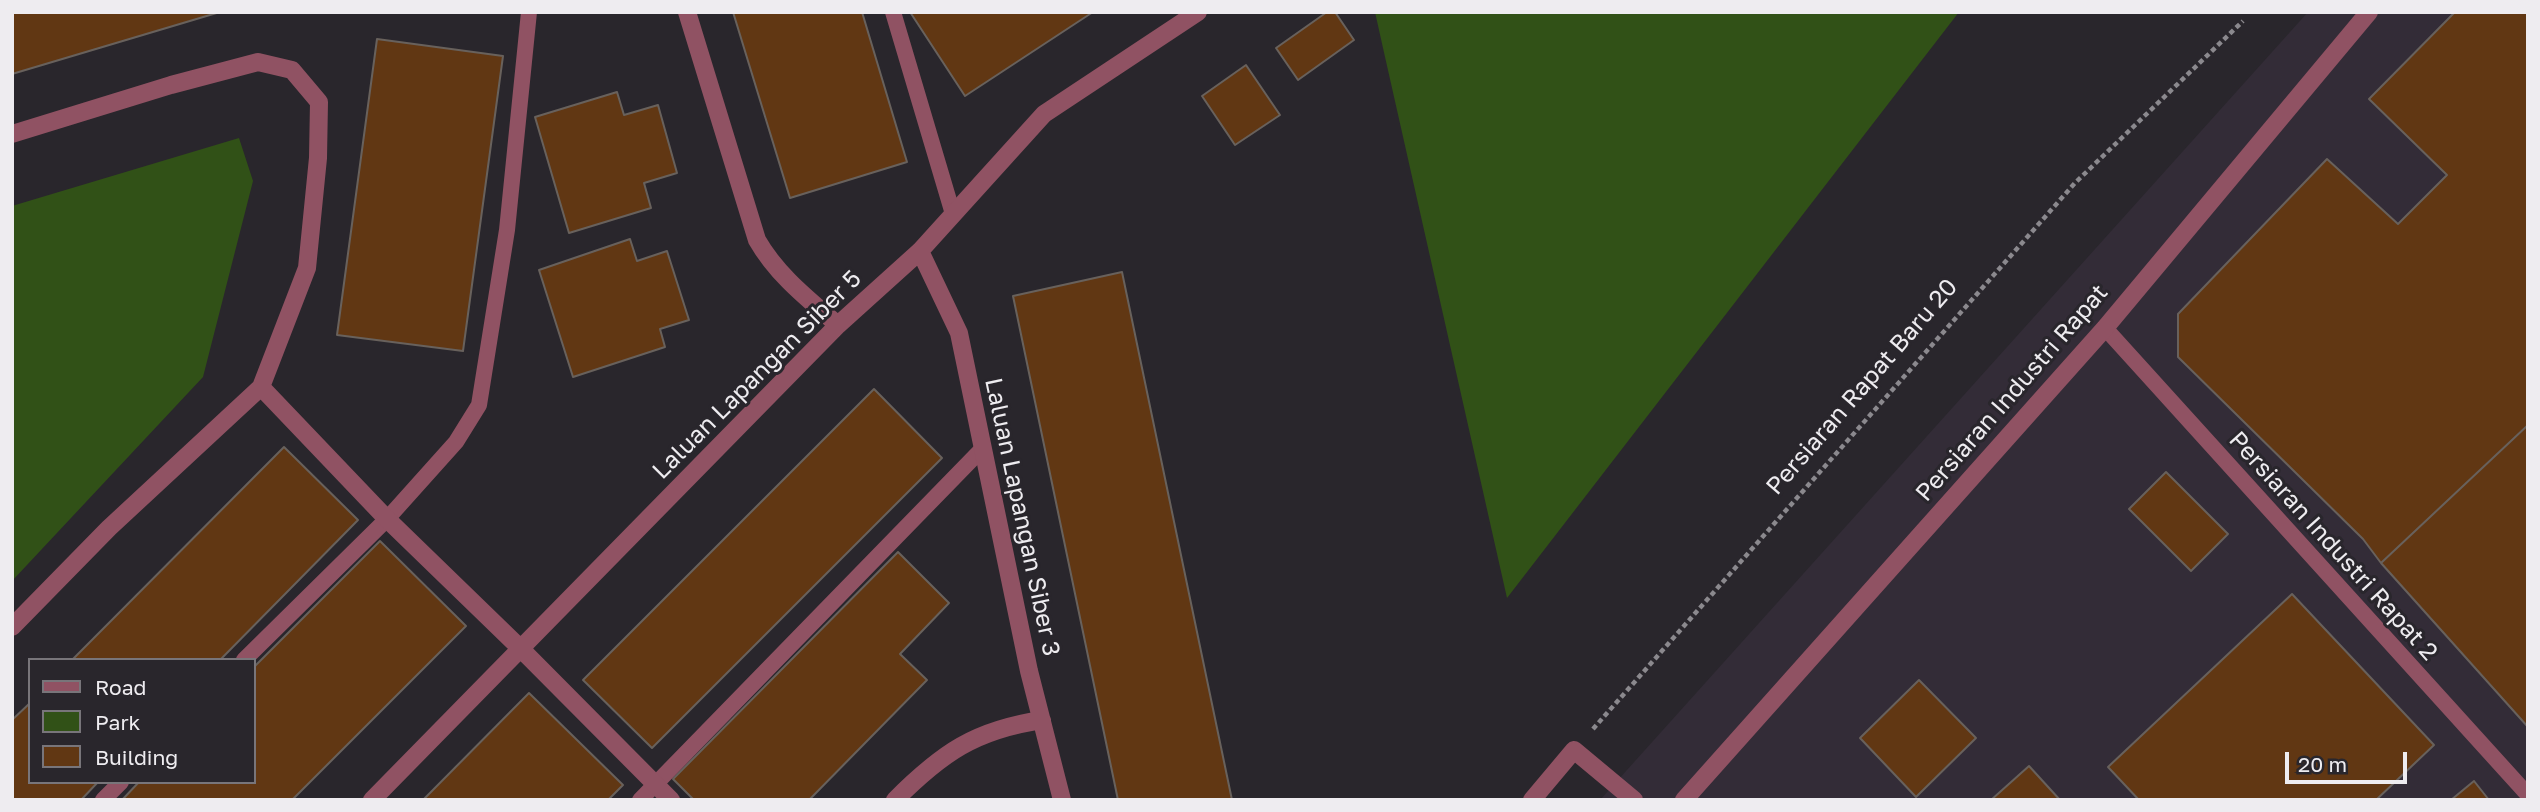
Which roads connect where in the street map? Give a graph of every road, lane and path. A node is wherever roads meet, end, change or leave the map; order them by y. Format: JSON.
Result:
{"nodes":[{"id":1,"x":529,"y":12,"type":"edge"},
{"id":2,"x":687,"y":12,"type":"edge"},
{"id":3,"x":893,"y":12,"type":"edge"},
{"id":4,"x":1198,"y":12,"type":"edge"},
{"id":5,"x":2369,"y":12,"type":"edge"},
{"id":6,"x":2243,"y":21,"type":"dead end"},
{"id":7,"x":12,"y":134,"type":"edge"},
{"id":8,"x":953,"y":214,"type":"junction"},
{"id":9,"x":920,"y":251,"type":"junction"},
{"id":10,"x":838,"y":325,"type":"junction"},
{"id":11,"x":2105,"y":328,"type":"junction"},
{"id":12,"x":261,"y":387,"type":"junction"},
{"id":13,"x":983,"y":448,"type":"junction"},
{"id":14,"x":387,"y":519,"type":"junction"},
{"id":15,"x":12,"y":627,"type":"edge"},
{"id":16,"x":520,"y":648,"type":"junction"},
{"id":17,"x":246,"y":658,"type":"edge"},
{"id":18,"x":1042,"y":720,"type":"junction"},
{"id":19,"x":1574,"y":750,"type":"junction"},
{"id":20,"x":119,"y":784,"type":"edge"},
{"id":21,"x":656,"y":785,"type":"junction"},
{"id":22,"x":2528,"y":795,"type":"edge"},
{"id":23,"x":103,"y":800,"type":"edge"},
{"id":24,"x":372,"y":800,"type":"edge"},
{"id":25,"x":640,"y":800,"type":"edge"},
{"id":26,"x":671,"y":800,"type":"edge"},
{"id":27,"x":895,"y":800,"type":"edge"},
{"id":28,"x":1062,"y":800,"type":"edge"},
{"id":29,"x":1532,"y":800,"type":"edge"},
{"id":30,"x":1634,"y":800,"type":"edge"},
{"id":31,"x":1684,"y":800,"type":"edge"}],
"edges":[{"from":1,"to":14,"type":"lane"},
{"from":2,"to":10,"type":"street"},
{"from":3,"to":8,"type":"lane"},
{"from":4,"to":8,"type":"street","name":"Laluan Lapangan Siber 5"},
{"from":5,"to":11,"type":"street","name":"Persiaran Industri Rapat"},
{"from":6,"to":19,"type":"path","name":"Persiaran Rapat Baru 20"},
{"from":7,"to":12,"type":"street"},
{"from":8,"to":9,"type":"street","name":"Laluan Lapangan Siber 5"},
{"from":9,"to":10,"type":"street","name":"Laluan Lapangan Siber 5"},
{"from":9,"to":13,"type":"street","name":"Laluan Lapangan Siber 3"},
{"from":10,"to":16,"type":"street","name":"Laluan Lapangan Siber 5"},
{"from":11,"to":22,"type":"lane","name":"Persiaran Industri Rapat 2"},
{"from":11,"to":31,"type":"street","name":"Persiaran Industri Rapat"},
{"from":12,"to":14,"type":"street"},
{"from":12,"to":15,"type":"street"},
{"from":13,"to":18,"type":"street","name":"Laluan Lapangan Siber 3"},
{"from":13,"to":21,"type":"lane"},
{"from":14,"to":16,"type":"street"},
{"from":14,"to":17,"type":"lane"},
{"from":16,"to":21,"type":"street"},
{"from":16,"to":24,"type":"street","name":"Laluan Lapangan Siber 5"},
{"from":18,"to":27,"type":"street"},
{"from":18,"to":28,"type":"street","name":"Laluan Lapangan Siber 3"},
{"from":19,"to":29,"type":"street"},
{"from":19,"to":30,"type":"street"},
{"from":20,"to":23,"type":"lane"},
{"from":21,"to":25,"type":"lane"},
{"from":21,"to":26,"type":"street"}]}
